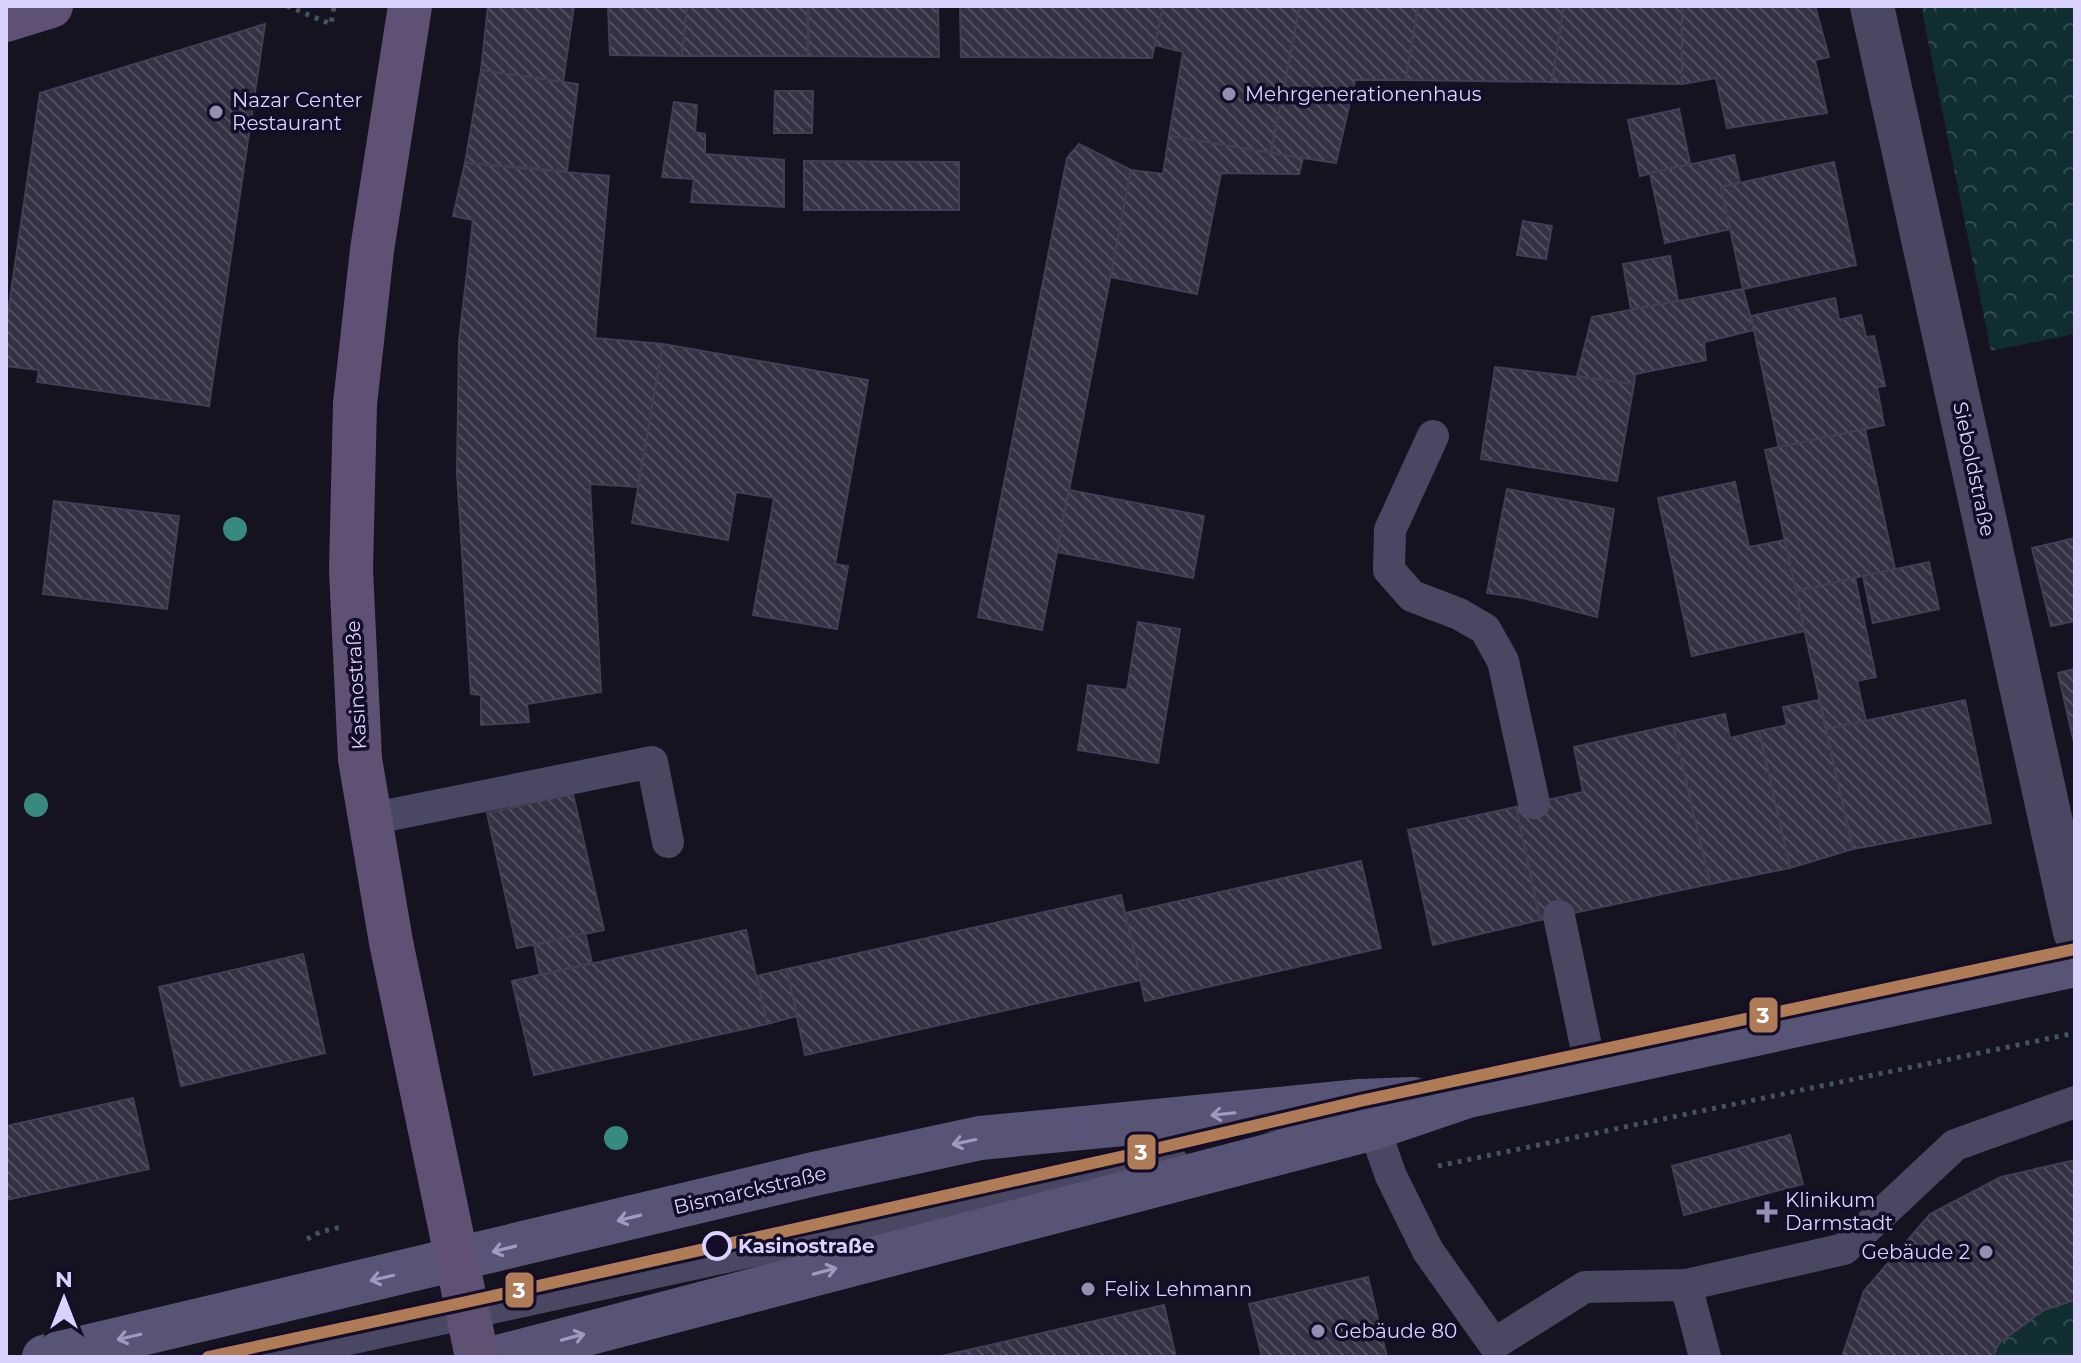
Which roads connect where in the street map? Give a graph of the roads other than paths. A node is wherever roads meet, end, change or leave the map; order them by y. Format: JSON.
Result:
{"nodes":[{"id":1,"x":51,"y":6,"type":"edge"},
{"id":2,"x":410,"y":6,"type":"edge"},
{"id":3,"x":1872,"y":6,"type":"edge"},
{"id":4,"x":6,"y":20,"type":"edge"},
{"id":5,"x":1433,"y":436,"type":"dead end"},
{"id":6,"x":1534,"y":803,"type":"dead end"},
{"id":7,"x":370,"y":819,"type":"junction"},
{"id":8,"x":668,"y":842,"type":"dead end"},
{"id":9,"x":1559,"y":916,"type":"dead end"},
{"id":10,"x":2075,"y":932,"type":"edge"},
{"id":11,"x":2075,"y":965,"type":"edge"},
{"id":12,"x":1591,"y":1070,"type":"junction"},
{"id":13,"x":1468,"y":1096,"type":"junction"},
{"id":14,"x":2075,"y":1102,"type":"edge"},
{"id":15,"x":1374,"y":1128,"type":"junction"},
{"id":16,"x":458,"y":1260,"type":"junction"},
{"id":17,"x":1686,"y":1285,"type":"junction"},
{"id":18,"x":468,"y":1313,"type":"junction"},
{"id":19,"x":1494,"y":1350,"type":"edge"},
{"id":20,"x":44,"y":1357,"type":"edge"},
{"id":21,"x":266,"y":1357,"type":"edge"},
{"id":22,"x":477,"y":1357,"type":"edge"},
{"id":23,"x":498,"y":1357,"type":"edge"},
{"id":24,"x":1705,"y":1357,"type":"edge"}],
"edges":[{"from":1,"to":4,"type":"main road"},
{"from":2,"to":7,"type":"main road","name":"Kasinostraße"},
{"from":3,"to":10,"type":"street","name":"Sieboldstraße"},
{"from":5,"to":6,"type":"lane"},
{"from":7,"to":8,"type":"lane"},
{"from":7,"to":16,"type":"main road","name":"Kasinostraße"},
{"from":9,"to":12,"type":"lane"},
{"from":11,"to":12,"type":"main road","name":"Bismarckstraße"},
{"from":12,"to":13,"type":"main road","name":"Bismarckstraße"},
{"from":13,"to":15,"type":"main road","name":"Bismarckstraße"},
{"from":13,"to":16,"type":"main road","name":"Bismarckstraße","one_way":true},
{"from":13,"to":18,"type":"lane","name":"Bismarckstraße"},
{"from":14,"to":17,"type":"lane"},
{"from":15,"to":19,"type":"lane"},
{"from":23,"to":15,"type":"main road","name":"Bismarckstraße","one_way":true},
{"from":16,"to":18,"type":"main road","name":"Kasinostraße"},
{"from":16,"to":20,"type":"main road","name":"Bismarckstraße","one_way":true},
{"from":17,"to":19,"type":"lane"},
{"from":17,"to":24,"type":"lane"},
{"from":18,"to":21,"type":"lane","name":"Bismarckstraße"},
{"from":18,"to":22,"type":"main road","name":"Kasinostraße"}]}
